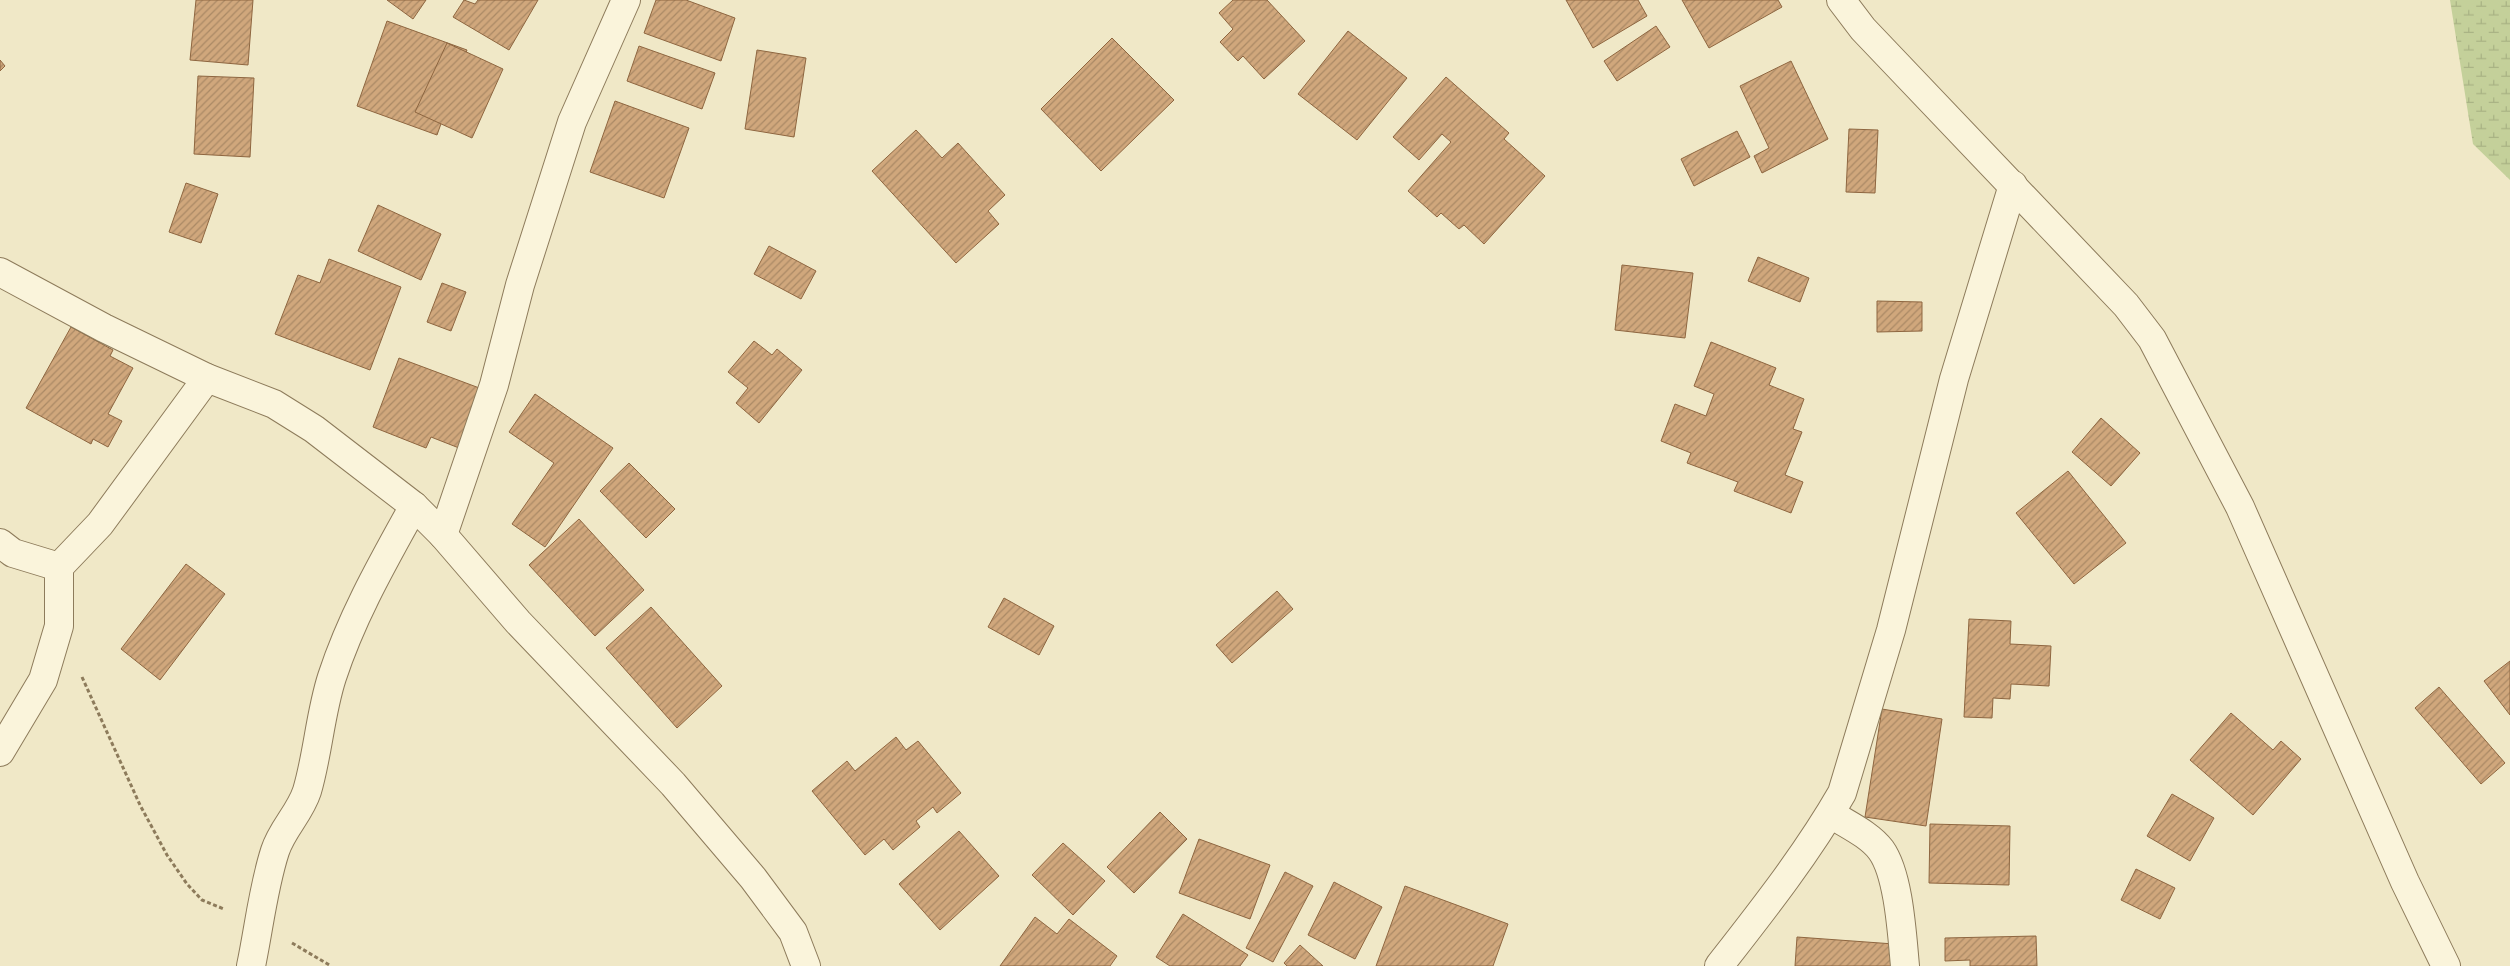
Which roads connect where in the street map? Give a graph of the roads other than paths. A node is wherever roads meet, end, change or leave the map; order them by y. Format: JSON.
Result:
{"nodes":[{"id":1,"x":626,"y":0,"type":"edge"},
{"id":2,"x":1841,"y":0,"type":"edge"},
{"id":3,"x":2013,"y":185,"type":"junction"},
{"id":4,"x":0,"y":272,"type":"edge"},
{"id":5,"x":207,"y":378,"type":"junction"},
{"id":6,"x":414,"y":506,"type":"junction"},
{"id":7,"x":443,"y":535,"type":"junction"},
{"id":8,"x":0,"y":543,"type":"edge"},
{"id":9,"x":59,"y":567,"type":"junction"},
{"id":10,"x":0,"y":752,"type":"edge"},
{"id":11,"x":1831,"y":814,"type":"junction"},
{"id":12,"x":251,"y":966,"type":"edge"},
{"id":13,"x":806,"y":966,"type":"edge"},
{"id":14,"x":1719,"y":966,"type":"edge"},
{"id":15,"x":1905,"y":966,"type":"edge"},
{"id":16,"x":2446,"y":966,"type":"edge"}],
"edges":[{"from":1,"to":7,"type":"street"},
{"from":2,"to":3,"type":"street"},
{"from":3,"to":11,"type":"street"},
{"from":3,"to":16,"type":"street"},
{"from":4,"to":5,"type":"street"},
{"from":5,"to":6,"type":"street"},
{"from":5,"to":9,"type":"street"},
{"from":6,"to":7,"type":"street"},
{"from":6,"to":12,"type":"street"},
{"from":7,"to":13,"type":"street"},
{"from":8,"to":9,"type":"street"},
{"from":9,"to":10,"type":"street"},
{"from":11,"to":14,"type":"street"},
{"from":11,"to":15,"type":"street"}]}
